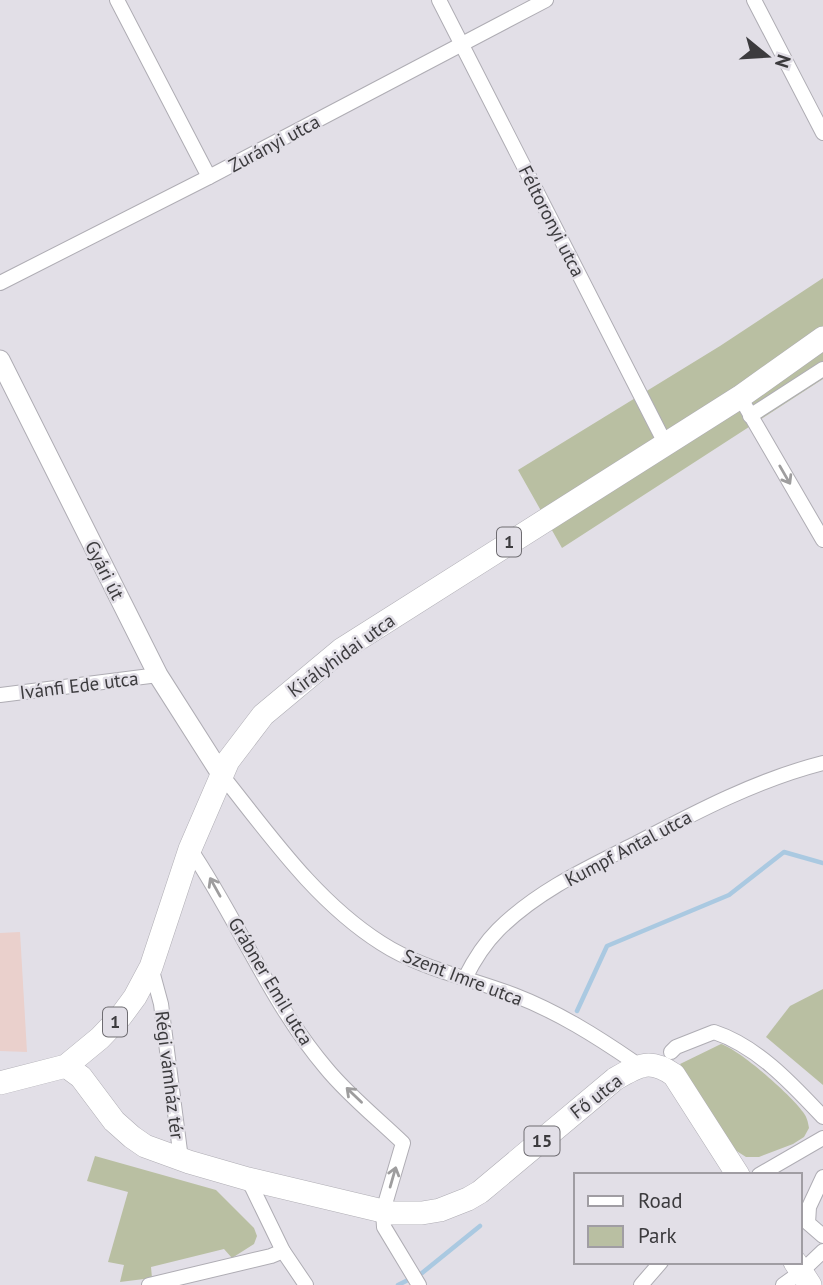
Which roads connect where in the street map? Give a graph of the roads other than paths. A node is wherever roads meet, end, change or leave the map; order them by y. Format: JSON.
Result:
{"nodes":[{"id":1,"x":117,"y":0,"type":"edge"},
{"id":2,"x":439,"y":0,"type":"edge"},
{"id":3,"x":546,"y":0,"type":"edge"},
{"id":4,"x":754,"y":0,"type":"edge"},
{"id":5,"x":462,"y":44,"type":"junction"},
{"id":6,"x":823,"y":134,"type":"edge"},
{"id":7,"x":209,"y":177,"type":"junction"},
{"id":8,"x":0,"y":284,"type":"edge"},
{"id":9,"x":823,"y":338,"type":"edge"},
{"id":10,"x":0,"y":360,"type":"edge"},
{"id":11,"x":823,"y":369,"type":"edge"},
{"id":12,"x":745,"y":406,"type":"junction"},
{"id":13,"x":665,"y":443,"type":"junction"},
{"id":14,"x":823,"y":540,"type":"edge"},
{"id":15,"x":158,"y":675,"type":"junction"},
{"id":16,"x":0,"y":695,"type":"edge"},
{"id":17,"x":823,"y":763,"type":"edge"},
{"id":18,"x":221,"y":774,"type":"junction"},
{"id":19,"x":190,"y":849,"type":"junction"},
{"id":20,"x":151,"y":967,"type":"junction"},
{"id":21,"x":465,"y":978,"type":"junction"},
{"id":22,"x":671,"y":1052,"type":"dead end"},
{"id":23,"x":66,"y":1066,"type":"junction"},
{"id":24,"x":637,"y":1066,"type":"junction"},
{"id":25,"x":0,"y":1083,"type":"edge"},
{"id":26,"x":823,"y":1117,"type":"edge"},
{"id":27,"x":823,"y":1138,"type":"edge"},
{"id":28,"x":181,"y":1159,"type":"junction"},
{"id":29,"x":737,"y":1173,"type":"edge"},
{"id":30,"x":762,"y":1173,"type":"edge"},
{"id":31,"x":823,"y":1177,"type":"edge"},
{"id":32,"x":248,"y":1179,"type":"junction"},
{"id":33,"x":383,"y":1211,"type":"junction"},
{"id":34,"x":823,"y":1236,"type":"edge"},
{"id":35,"x":283,"y":1251,"type":"junction"},
{"id":36,"x":823,"y":1251,"type":"edge"},
{"id":37,"x":659,"y":1264,"type":"edge"},
{"id":38,"x":797,"y":1276,"type":"edge"},
{"id":39,"x":415,"y":1280,"type":"edge"},
{"id":40,"x":149,"y":1285,"type":"edge"},
{"id":41,"x":306,"y":1285,"type":"edge"},
{"id":42,"x":641,"y":1285,"type":"edge"}],
"edges":[{"from":1,"to":7,"type":"street"},
{"from":2,"to":5,"type":"street","name":"Féltoronyi utca"},
{"from":3,"to":5,"type":"street","name":"Zurányi utca"},
{"from":4,"to":6,"type":"street"},
{"from":5,"to":7,"type":"street","name":"Zurányi utca"},
{"from":5,"to":13,"type":"street","name":"Féltoronyi utca"},
{"from":7,"to":8,"type":"street","name":"Zurányi utca"},
{"from":9,"to":12,"type":"main road","name":"Királyhidai utca","number":"1"},
{"from":10,"to":15,"type":"street","name":"Gyári út"},
{"from":11,"to":12,"type":"street","name":"Királyhidai utca"},
{"from":12,"to":13,"type":"main road","name":"Királyhidai utca","number":"1"},
{"from":12,"to":14,"type":"street","one_way":true},
{"from":13,"to":18,"type":"main road","name":"Királyhidai utca","number":"1"},
{"from":15,"to":16,"type":"street","name":"Ivánfi Ede utca"},
{"from":15,"to":18,"type":"street","name":"Gyári út"},
{"from":17,"to":21,"type":"street","name":"Kumpf Antal utca"},
{"from":18,"to":19,"type":"main road","name":"Királyhidai utca","number":"1"},
{"from":18,"to":21,"type":"street","name":"Szent Imre utca"},
{"from":19,"to":20,"type":"main road","name":"Királyhidai utca","number":"1"},
{"from":33,"to":19,"type":"street","name":"Grábner Emil utca","one_way":true},
{"from":20,"to":23,"type":"main road","name":"Királyhidai utca","number":"1"},
{"from":20,"to":28,"type":"street","name":"Régi vámház tér"},
{"from":21,"to":24,"type":"street","name":"Szent Imre utca"},
{"from":22,"to":26,"type":"street"},
{"from":23,"to":25,"type":"main road","name":"Királyhidai utca","number":"1"},
{"from":23,"to":28,"type":"main road","name":"Régi vámház tér","number":"15"},
{"from":24,"to":29,"type":"main road","name":"Fő utca"},
{"from":24,"to":33,"type":"main road","name":"Fő utca","number":"15"},
{"from":27,"to":30,"type":"street"},
{"from":28,"to":32,"type":"main road","name":"Fő utca","number":"15"},
{"from":31,"to":34,"type":"street"},
{"from":32,"to":33,"type":"main road","name":"Fő utca","number":"15"},
{"from":32,"to":35,"type":"street"},
{"from":33,"to":39,"type":"street"},
{"from":35,"to":40,"type":"street"},
{"from":35,"to":41,"type":"street"},
{"from":36,"to":38,"type":"street"},
{"from":37,"to":42,"type":"street"}]}
